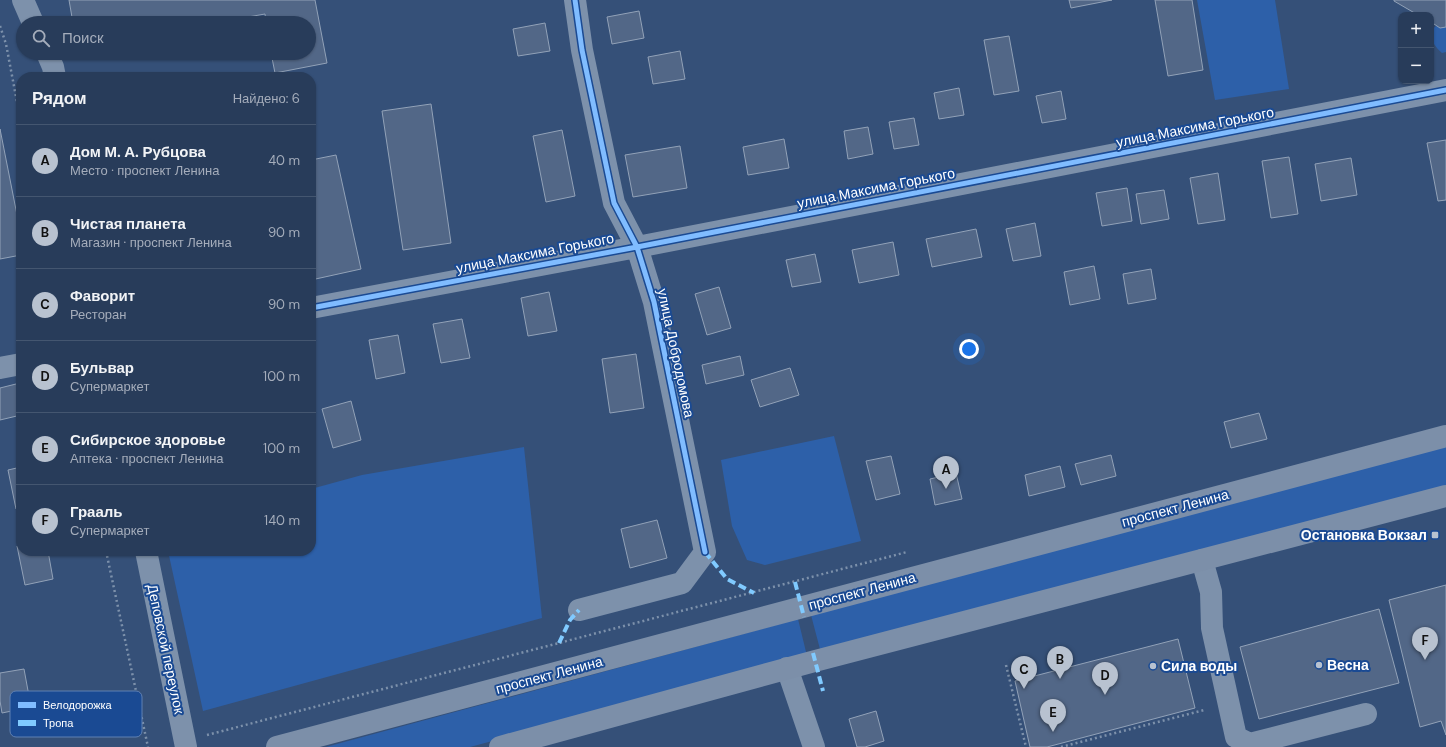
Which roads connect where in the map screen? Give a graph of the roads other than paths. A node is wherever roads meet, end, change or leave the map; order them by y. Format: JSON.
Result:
{"nodes":[{"id":1,"x":23,"y":0,"type":"edge"},
{"id":2,"x":575,"y":0,"type":"edge"},
{"id":3,"x":30,"y":16,"type":"edge"},
{"id":4,"x":50,"y":60,"type":"edge"},
{"id":5,"x":54,"y":72,"type":"edge"},
{"id":6,"x":1446,"y":90,"type":"edge"},
{"id":7,"x":637,"y":246,"type":"junction"},
{"id":8,"x":316,"y":307,"type":"edge"},
{"id":9,"x":16,"y":365,"type":"edge"},
{"id":10,"x":0,"y":368,"type":"edge"},
{"id":11,"x":1446,"y":436,"type":"edge"},
{"id":12,"x":1446,"y":496,"type":"edge"},
{"id":13,"x":147,"y":556,"type":"edge"},
{"id":14,"x":1202,"y":560,"type":"junction"},
{"id":15,"x":579,"y":610,"type":"dead end"},
{"id":16,"x":786,"y":668,"type":"junction"},
{"id":17,"x":1366,"y":714,"type":"dead end"},
{"id":18,"x":185,"y":744,"type":"edge"},
{"id":19,"x":278,"y":747,"type":"edge"},
{"id":20,"x":500,"y":747,"type":"edge"},
{"id":21,"x":814,"y":747,"type":"edge"}],
"edges":[{"from":1,"to":3,"type":"street"},
{"from":2,"to":7,"type":"street","name":"улица Добродомова"},
{"from":4,"to":5,"type":"street"},
{"from":6,"to":7,"type":"street","name":"улица Максима Горького"},
{"from":7,"to":8,"type":"street","name":"улица Максима Горького"},
{"from":7,"to":15,"type":"street","name":"улица Добродомова"},
{"from":9,"to":10,"type":"street"},
{"from":11,"to":19,"type":"main road","name":"проспект Ленина"},
{"from":12,"to":14,"type":"main road"},
{"from":13,"to":18,"type":"street","name":"Деповской переулок"},
{"from":14,"to":16,"type":"main road"},
{"from":14,"to":17,"type":"street"},
{"from":16,"to":20,"type":"main road"},
{"from":16,"to":21,"type":"street"}]}
